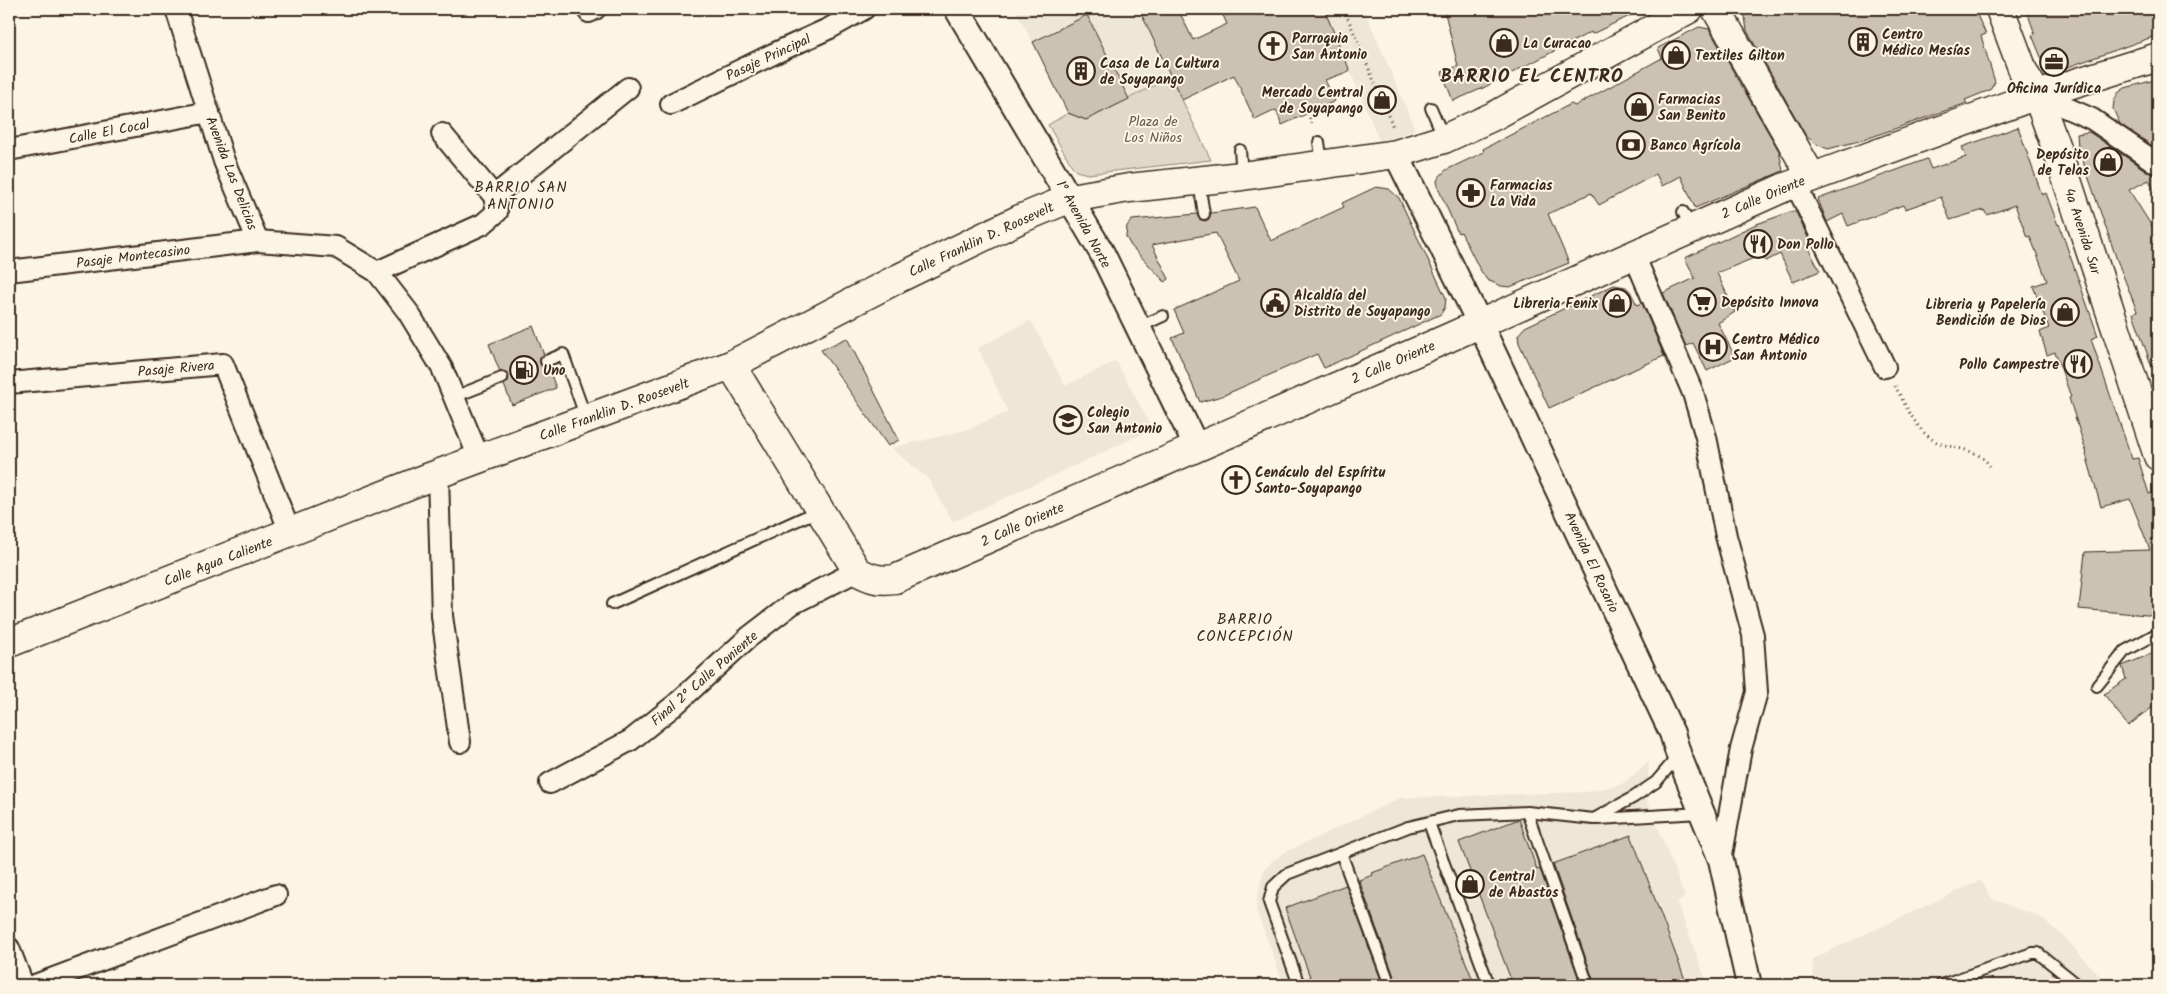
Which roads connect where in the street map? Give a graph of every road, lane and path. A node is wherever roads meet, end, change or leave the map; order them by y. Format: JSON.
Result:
{"nodes":[{"id":1,"x":176,"y":9,"type":"edge"},
{"id":2,"x":864,"y":9,"type":"edge"},
{"id":3,"x":957,"y":9,"type":"edge"},
{"id":4,"x":1344,"y":9,"type":"edge"},
{"id":5,"x":1689,"y":9,"type":"edge"},
{"id":6,"x":1716,"y":9,"type":"edge"},
{"id":7,"x":2000,"y":9,"type":"edge"},
{"id":8,"x":2158,"y":57,"type":"edge"},
{"id":9,"x":628,"y":88,"type":"dead end"},
{"id":10,"x":2037,"y":95,"type":"junction"},
{"id":11,"x":671,"y":104,"type":"dead end"},
{"id":12,"x":1431,"y":108,"type":"dead end"},
{"id":13,"x":209,"y":112,"type":"junction"},
{"id":14,"x":442,"y":134,"type":"dead end"},
{"id":15,"x":1444,"y":139,"type":"junction"},
{"id":16,"x":9,"y":150,"type":"edge"},
{"id":17,"x":1396,"y":154,"type":"junction"},
{"id":18,"x":2158,"y":164,"type":"edge"},
{"id":19,"x":1803,"y":180,"type":"junction"},
{"id":20,"x":1199,"y":181,"type":"junction"},
{"id":21,"x":494,"y":196,"type":"junction"},
{"id":22,"x":1071,"y":198,"type":"junction"},
{"id":23,"x":1204,"y":214,"type":"dead end"},
{"id":24,"x":258,"y":241,"type":"junction"},
{"id":25,"x":1634,"y":255,"type":"junction"},
{"id":26,"x":9,"y":272,"type":"edge"},
{"id":27,"x":377,"y":272,"type":"junction"},
{"id":28,"x":1163,"y":316,"type":"dead end"},
{"id":29,"x":1480,"y":324,"type":"junction"},
{"id":30,"x":1138,"y":328,"type":"junction"},
{"id":31,"x":546,"y":361,"type":"dead end"},
{"id":32,"x":731,"y":366,"type":"junction"},
{"id":33,"x":1886,"y":367,"type":"joint"},
{"id":34,"x":502,"y":378,"type":"dead end"},
{"id":35,"x":9,"y":383,"type":"edge"},
{"id":36,"x":454,"y":397,"type":"junction"},
{"id":37,"x":587,"y":419,"type":"junction"},
{"id":38,"x":1197,"y":448,"type":"junction"},
{"id":39,"x":2158,"y":456,"type":"edge"},
{"id":40,"x":480,"y":458,"type":"junction"},
{"id":41,"x":1990,"y":466,"type":"dead end"},
{"id":42,"x":432,"y":476,"type":"junction"},
{"id":43,"x":821,"y":510,"type":"junction"},
{"id":44,"x":290,"y":532,"type":"junction"},
{"id":45,"x":857,"y":571,"type":"junction"},
{"id":46,"x":612,"y":604,"type":"dead end"},
{"id":47,"x":2158,"y":633,"type":"edge"},
{"id":48,"x":9,"y":643,"type":"edge"},
{"id":49,"x":2096,"y":686,"type":"dead end"},
{"id":50,"x":460,"y":742,"type":"dead end"},
{"id":51,"x":1678,"y":756,"type":"junction"},
{"id":52,"x":550,"y":783,"type":"dead end"},
{"id":53,"x":1527,"y":812,"type":"junction"},
{"id":54,"x":1701,"y":813,"type":"junction"},
{"id":55,"x":1594,"y":819,"type":"junction"},
{"id":56,"x":1429,"y":823,"type":"junction"},
{"id":57,"x":1340,"y":853,"type":"junction"},
{"id":58,"x":1721,"y":860,"type":"junction"},
{"id":59,"x":276,"y":896,"type":"dead end"},
{"id":60,"x":9,"y":948,"type":"edge"},
{"id":61,"x":22,"y":985,"type":"edge"},
{"id":62,"x":35,"y":985,"type":"edge"},
{"id":63,"x":1298,"y":985,"type":"edge"},
{"id":64,"x":1390,"y":985,"type":"edge"},
{"id":65,"x":1489,"y":985,"type":"edge"},
{"id":66,"x":1588,"y":985,"type":"edge"},
{"id":67,"x":1748,"y":985,"type":"edge"},
{"id":68,"x":1941,"y":985,"type":"edge"},
{"id":69,"x":2078,"y":985,"type":"edge"}],
"edges":[{"from":1,"to":13,"type":"street","name":"Avenida Las Delicias"},
{"from":2,"to":11,"type":"street","name":"Pasaje Principal"},
{"from":3,"to":22,"type":"street","name":"1° Avenida Norte"},
{"from":4,"to":17,"type":"path"},
{"from":5,"to":15,"type":"main road","name":"Calle Franklin D. Roosevelt"},
{"from":6,"to":19,"type":"main road"},
{"from":7,"to":10,"type":"main road","name":"4a Avenida Sur"},
{"from":8,"to":10,"type":"main road","name":"2 Calle Oriente"},
{"from":9,"to":21,"type":"street"},
{"from":10,"to":18,"type":"street"},
{"from":10,"to":19,"type":"main road","name":"2 Calle Oriente"},
{"from":10,"to":39,"type":"main road","name":"4a Avenida Sur"},
{"from":12,"to":15,"type":"lane"},
{"from":13,"to":16,"type":"street","name":"Calle El Cocal"},
{"from":13,"to":24,"type":"street","name":"Avenida Las Delicias"},
{"from":14,"to":21,"type":"street"},
{"from":15,"to":17,"type":"main road","name":"Calle Franklin D. Roosevelt"},
{"from":17,"to":20,"type":"main road","name":"Calle Franklin D. Roosevelt"},
{"from":17,"to":29,"type":"street","name":"Avenida El Rosario"},
{"from":19,"to":25,"type":"main road","name":"2 Calle Oriente"},
{"from":19,"to":33,"type":"street"},
{"from":20,"to":22,"type":"main road","name":"Calle Franklin D. Roosevelt"},
{"from":20,"to":23,"type":"lane"},
{"from":21,"to":27,"type":"street"},
{"from":22,"to":30,"type":"street","name":"1° Avenida Norte"},
{"from":22,"to":32,"type":"main road","name":"Calle Franklin D. Roosevelt"},
{"from":24,"to":26,"type":"street","name":"Pasaje Montecasino"},
{"from":24,"to":27,"type":"street","name":"Avenida Las Delicias"},
{"from":25,"to":29,"type":"main road","name":"2 Calle Oriente"},
{"from":25,"to":58,"type":"street"},
{"from":27,"to":36,"type":"street","name":"Avenida Las Delicias"},
{"from":28,"to":30,"type":"lane"},
{"from":29,"to":38,"type":"main road","name":"2 Calle Oriente"},
{"from":29,"to":51,"type":"street","name":"Avenida El Rosario"},
{"from":30,"to":38,"type":"street","name":"1° Avenida Norte"},
{"from":31,"to":37,"type":"lane"},
{"from":32,"to":37,"type":"main road","name":"Calle Franklin D. Roosevelt"},
{"from":32,"to":43,"type":"main road"},
{"from":33,"to":41,"type":"path"},
{"from":34,"to":36,"type":"lane"},
{"from":35,"to":44,"type":"street","name":"Pasaje Rivera"},
{"from":36,"to":40,"type":"street","name":"Avenida Las Delicias"},
{"from":37,"to":40,"type":"main road","name":"Calle Franklin D. Roosevelt"},
{"from":38,"to":45,"type":"main road","name":"2 Calle Oriente"},
{"from":40,"to":42,"type":"main road","name":"Calle Franklin D. Roosevelt"},
{"from":42,"to":44,"type":"main road","name":"Calle Agua Caliente"},
{"from":42,"to":50,"type":"street"},
{"from":43,"to":45,"type":"main road"},
{"from":43,"to":46,"type":"lane"},
{"from":44,"to":48,"type":"main road","name":"Calle Agua Caliente"},
{"from":45,"to":52,"type":"street","name":"Final 2° Calle Poniente"},
{"from":47,"to":49,"type":"lane"},
{"from":51,"to":54,"type":"street","name":"Avenida El Rosario"},
{"from":51,"to":55,"type":"lane"},
{"from":53,"to":55,"type":"lane"},
{"from":53,"to":56,"type":"lane"},
{"from":53,"to":66,"type":"lane"},
{"from":54,"to":55,"type":"lane"},
{"from":54,"to":58,"type":"street","name":"Avenida El Rosario"},
{"from":56,"to":57,"type":"lane"},
{"from":56,"to":65,"type":"lane"},
{"from":57,"to":63,"type":"lane"},
{"from":57,"to":64,"type":"lane"},
{"from":58,"to":67,"type":"street","name":"Avenida El Rosario"},
{"from":59,"to":62,"type":"street"},
{"from":60,"to":61,"type":"street"},
{"from":68,"to":69,"type":"lane"}]}
